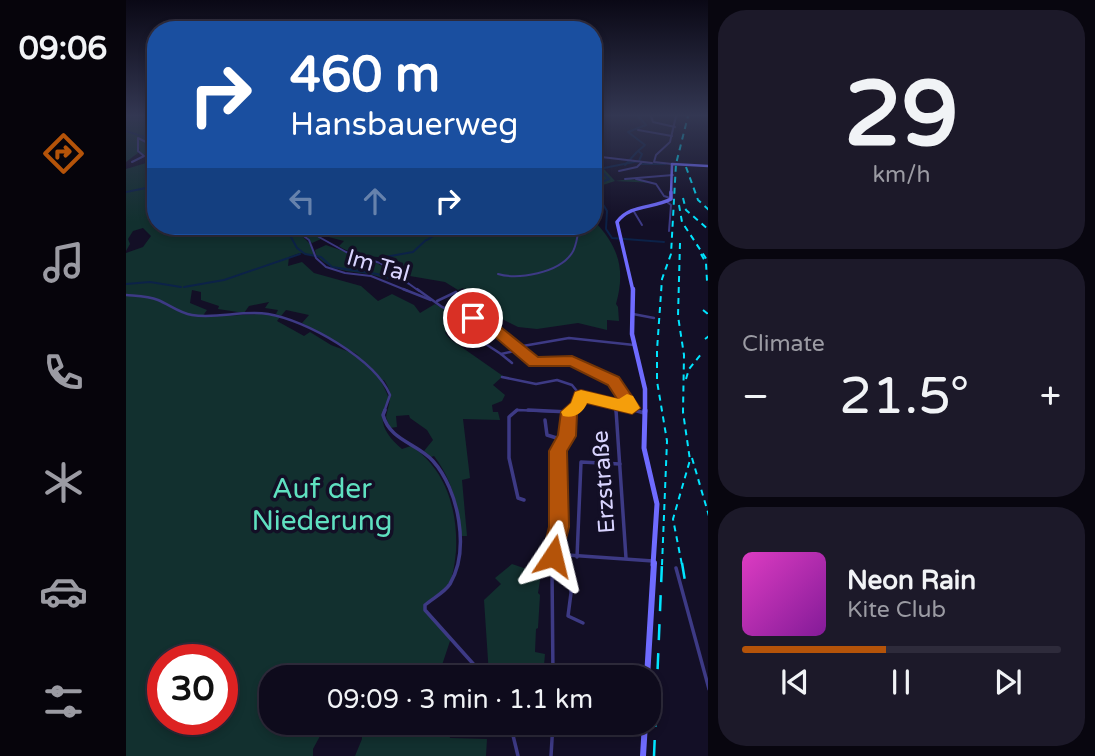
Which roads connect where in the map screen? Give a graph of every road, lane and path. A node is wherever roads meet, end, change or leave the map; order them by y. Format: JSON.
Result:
{"nodes":[{"id":1,"x":138,"y":151,"type":"edge"},
{"id":2,"x":660,"y":151,"type":"edge"},
{"id":3,"x":602,"y":157,"type":"edge"},
{"id":4,"x":132,"y":162,"type":"dead end"},
{"id":5,"x":638,"y":162,"type":"junction"},
{"id":6,"x":654,"y":163,"type":"junction"},
{"id":7,"x":672,"y":164,"type":"junction"},
{"id":8,"x":708,"y":166,"type":"edge"},
{"id":9,"x":620,"y":171,"type":"dead end"},
{"id":10,"x":673,"y":175,"type":"junction"},
{"id":11,"x":625,"y":179,"type":"dead end"},
{"id":12,"x":633,"y":179,"type":"junction"},
{"id":13,"x":669,"y":200,"type":"junction"},
{"id":14,"x":633,"y":209,"type":"junction"},
{"id":15,"x":642,"y":225,"type":"dead end"},
{"id":16,"x":669,"y":231,"type":"dead end"},
{"id":17,"x":302,"y":235,"type":"edge"},
{"id":18,"x":318,"y":235,"type":"edge"},
{"id":19,"x":577,"y":235,"type":"edge"},
{"id":20,"x":498,"y":274,"type":"dead end"},
{"id":21,"x":456,"y":292,"type":"dead end"},
{"id":22,"x":126,"y":295,"type":"edge"},
{"id":23,"x":435,"y":301,"type":"junction"},
{"id":24,"x":633,"y":314,"type":"junction"},
{"id":25,"x":654,"y":318,"type":"dead end"},
{"id":26,"x":476,"y":319,"type":"junction"},
{"id":27,"x":634,"y":345,"type":"junction"},
{"id":28,"x":518,"y":349,"type":"junction"},
{"id":29,"x":501,"y":354,"type":"junction"},
{"id":30,"x":512,"y":363,"type":"dead end"},
{"id":31,"x":502,"y":376,"type":"dead end"},
{"id":32,"x":581,"y":396,"type":"junction"},
{"id":33,"x":615,"y":403,"type":"junction"},
{"id":34,"x":632,"y":408,"type":"junction"},
{"id":35,"x":569,"y":412,"type":"junction"},
{"id":36,"x":644,"y":413,"type":"junction"},
{"id":37,"x":545,"y":420,"type":"dead end"},
{"id":38,"x":563,"y":440,"type":"junction"},
{"id":39,"x":620,"y":464,"type":"junction"},
{"id":40,"x":524,"y":500,"type":"dead end"},
{"id":41,"x":553,"y":554,"type":"junction"},
{"id":42,"x":569,"y":556,"type":"junction"},
{"id":43,"x":577,"y":557,"type":"junction"},
{"id":44,"x":626,"y":558,"type":"junction"},
{"id":45,"x":653,"y":561,"type":"junction"},
{"id":46,"x":676,"y":568,"type":"dead end"},
{"id":47,"x":583,"y":623,"type":"dead end"},
{"id":48,"x":476,"y":665,"type":"edge"},
{"id":49,"x":552,"y":665,"type":"edge"},
{"id":50,"x":648,"y":665,"type":"edge"},
{"id":51,"x":708,"y":689,"type":"edge"},
{"id":52,"x":513,"y":735,"type":"edge"},
{"id":53,"x":552,"y":735,"type":"edge"},
{"id":54,"x":644,"y":735,"type":"edge"},
{"id":55,"x":518,"y":756,"type":"edge"},
{"id":56,"x":551,"y":756,"type":"edge"},
{"id":57,"x":643,"y":756,"type":"edge"}],
"edges":[{"from":1,"to":4,"type":"street"},
{"from":2,"to":6,"type":"street"},
{"from":3,"to":5,"type":"street"},
{"from":5,"to":6,"type":"street"},
{"from":5,"to":9,"type":"street"},
{"from":6,"to":7,"type":"street"},
{"from":7,"to":8,"type":"main road"},
{"from":7,"to":10,"type":"main road"},
{"from":10,"to":12,"type":"street"},
{"from":10,"to":13,"type":"main road"},
{"from":11,"to":12,"type":"street"},
{"from":12,"to":13,"type":"street"},
{"from":13,"to":14,"type":"main road"},
{"from":13,"to":16,"type":"street"},
{"from":14,"to":15,"type":"street"},
{"from":14,"to":24,"type":"main road"},
{"from":17,"to":23,"type":"street","name":"Im Tal"},
{"from":18,"to":23,"type":"street","name":"Im Tal"},
{"from":19,"to":20,"type":"street"},
{"from":21,"to":23,"type":"street","name":"Im Tal"},
{"from":22,"to":48,"type":"street"},
{"from":23,"to":26,"type":"street","name":"Im Tal"},
{"from":24,"to":25,"type":"street"},
{"from":24,"to":27,"type":"main road"},
{"from":26,"to":28,"type":"street","name":"Im Tal"},
{"from":26,"to":29,"type":"street"},
{"from":27,"to":28,"type":"street"},
{"from":27,"to":36,"type":"main road"},
{"from":28,"to":29,"type":"street"},
{"from":28,"to":34,"type":"street","name":"Im Tal"},
{"from":29,"to":30,"type":"street"},
{"from":31,"to":32,"type":"street"},
{"from":32,"to":33,"type":"street"},
{"from":32,"to":35,"type":"street"},
{"from":33,"to":34,"type":"street"},
{"from":33,"to":39,"type":"street","name":"Erzstraße"},
{"from":34,"to":36,"type":"street"},
{"from":35,"to":38,"type":"street"},
{"from":35,"to":40,"type":"street"},
{"from":36,"to":45,"type":"main road"},
{"from":37,"to":38,"type":"street"},
{"from":38,"to":41,"type":"street"},
{"from":39,"to":43,"type":"street"},
{"from":39,"to":44,"type":"street","name":"Erzstraße"},
{"from":41,"to":42,"type":"street"},
{"from":41,"to":49,"type":"street"},
{"from":42,"to":43,"type":"street"},
{"from":42,"to":47,"type":"street"},
{"from":43,"to":44,"type":"street"},
{"from":44,"to":45,"type":"street"},
{"from":45,"to":50,"type":"main road"},
{"from":46,"to":51,"type":"street"},
{"from":52,"to":55,"type":"street"},
{"from":53,"to":56,"type":"street"},
{"from":54,"to":57,"type":"main road"}]}
